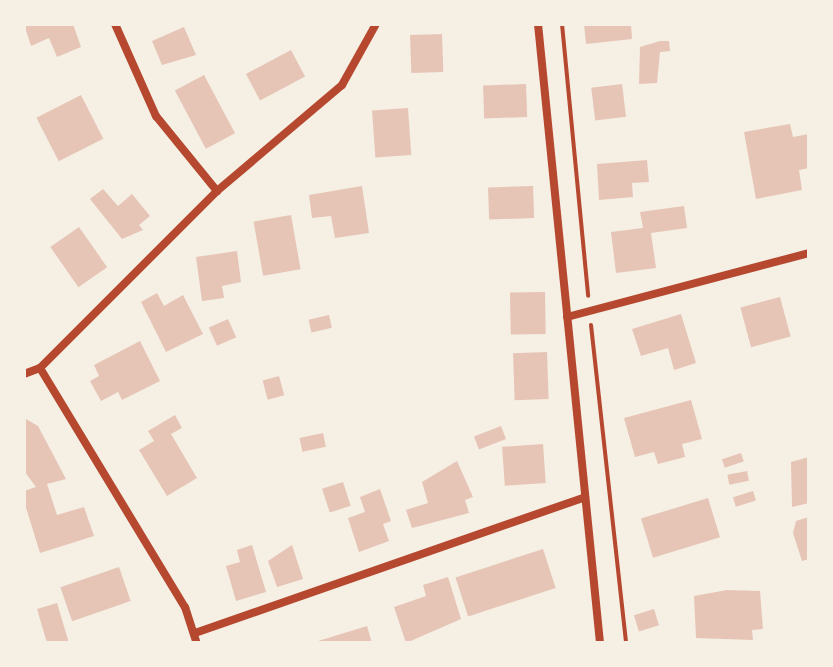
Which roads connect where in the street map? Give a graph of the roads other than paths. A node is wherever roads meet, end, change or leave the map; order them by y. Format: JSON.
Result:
{"nodes":[{"id":1,"x":115,"y":24,"type":"edge"},
{"id":2,"x":376,"y":24,"type":"edge"},
{"id":3,"x":538,"y":24,"type":"edge"},
{"id":4,"x":217,"y":191,"type":"junction"},
{"id":5,"x":809,"y":253,"type":"edge"},
{"id":6,"x":567,"y":317,"type":"junction"},
{"id":7,"x":40,"y":368,"type":"junction"},
{"id":8,"x":24,"y":374,"type":"edge"},
{"id":9,"x":585,"y":497,"type":"junction"},
{"id":10,"x":196,"y":638,"type":"edge"},
{"id":11,"x":600,"y":643,"type":"edge"}],
"edges":[{"from":1,"to":4,"type":"street"},
{"from":2,"to":4,"type":"street"},
{"from":3,"to":6,"type":"street"},
{"from":4,"to":7,"type":"street"},
{"from":5,"to":6,"type":"street"},
{"from":6,"to":9,"type":"street"},
{"from":7,"to":8,"type":"street"},
{"from":7,"to":10,"type":"street"},
{"from":9,"to":10,"type":"street"},
{"from":9,"to":11,"type":"street"}]}
